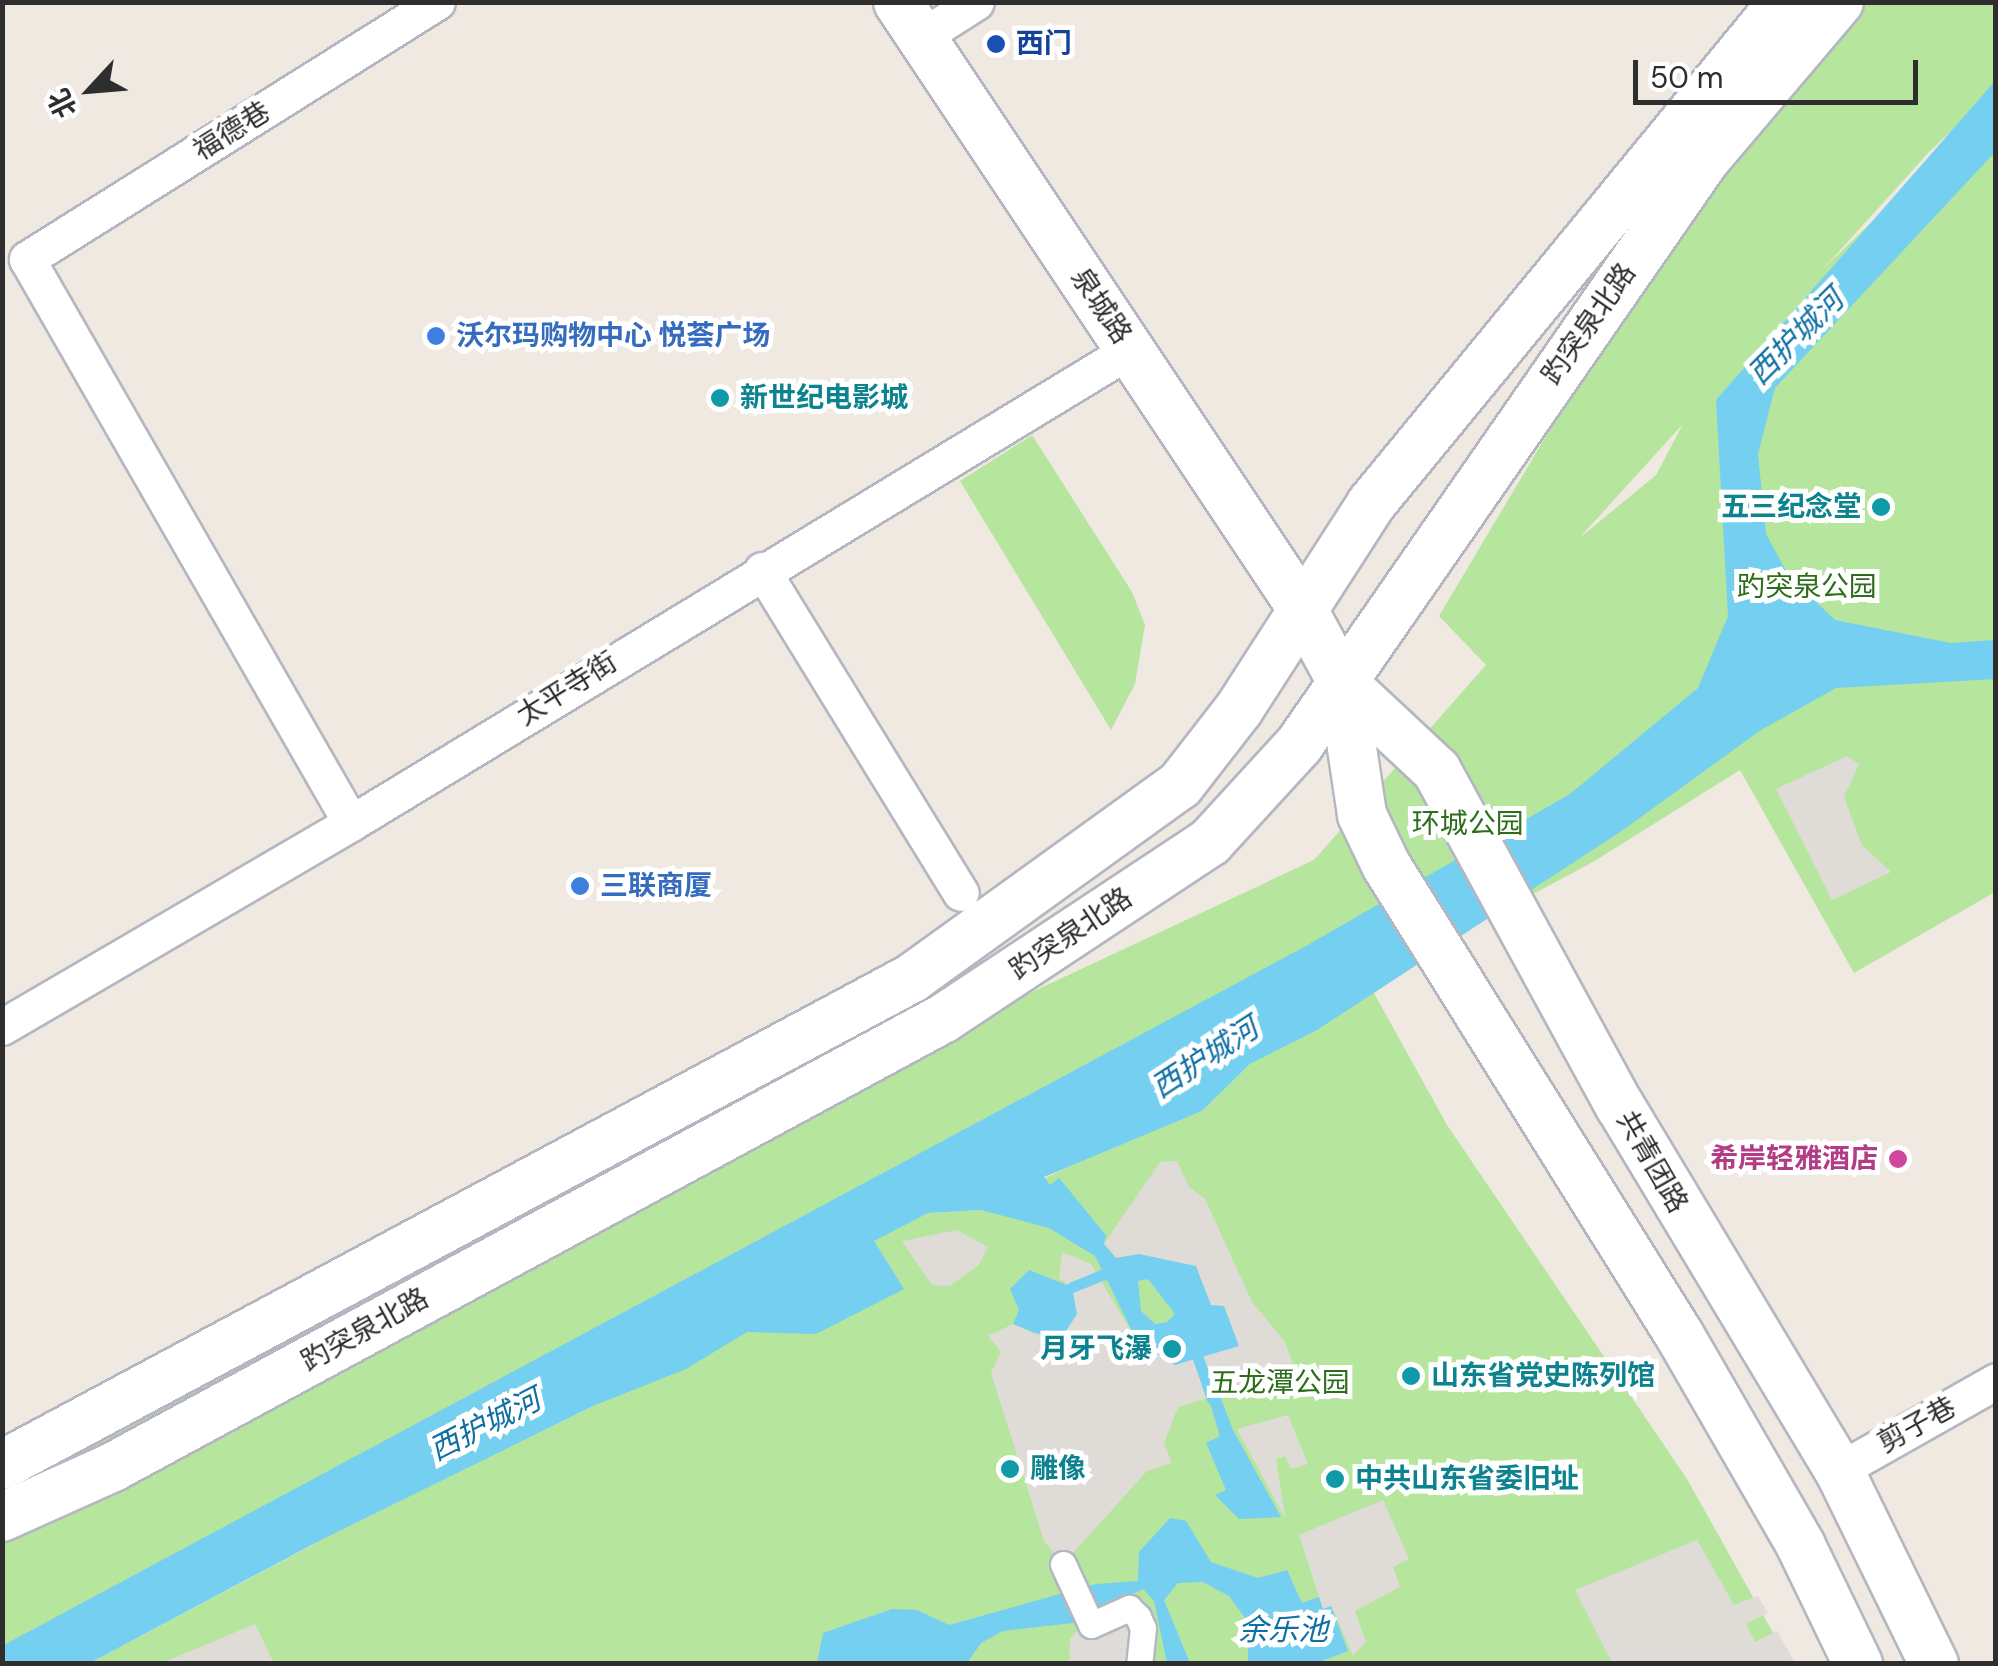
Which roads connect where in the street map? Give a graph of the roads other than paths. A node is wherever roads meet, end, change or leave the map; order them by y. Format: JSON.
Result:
{"nodes":[{"id":1,"x":436,"y":2,"type":"edge"},
{"id":2,"x":976,"y":2,"type":"edge"},
{"id":3,"x":1783,"y":2,"type":"edge"},
{"id":4,"x":1840,"y":2,"type":"edge"},
{"id":5,"x":909,"y":20,"type":"edge"},
{"id":6,"x":1130,"y":350,"type":"junction"},
{"id":7,"x":762,"y":570,"type":"junction"},
{"id":8,"x":1302,"y":610,"type":"junction"},
{"id":9,"x":1342,"y":682,"type":"junction"},
{"id":10,"x":352,"y":824,"type":"junction"},
{"id":11,"x":960,"y":893,"type":"dead end"},
{"id":12,"x":2,"y":1026,"type":"edge"},
{"id":13,"x":1996,"y":1381,"type":"edge"},
{"id":14,"x":2,"y":1465,"type":"edge"},
{"id":15,"x":1839,"y":1470,"type":"junction"},
{"id":16,"x":2,"y":1517,"type":"edge"},
{"id":17,"x":1067,"y":1574,"type":"dead end"},
{"id":18,"x":1139,"y":1664,"type":"edge"},
{"id":19,"x":1858,"y":1664,"type":"edge"},
{"id":20,"x":1934,"y":1664,"type":"edge"}],
"edges":[{"from":1,"to":10,"type":"street","name":"福德巷"},
{"from":2,"to":5,"type":"street"},
{"from":3,"to":8,"type":"main road","name":"趵突泉北路"},
{"from":4,"to":9,"type":"main road","name":"趵突泉北路"},
{"from":5,"to":6,"type":"main road","name":"泉城路"},
{"from":6,"to":7,"type":"street","name":"太平寺街"},
{"from":6,"to":8,"type":"main road","name":"泉城路"},
{"from":7,"to":10,"type":"street","name":"太平寺街"},
{"from":7,"to":11,"type":"street"},
{"from":8,"to":9,"type":"main road","name":"共青团路"},
{"from":8,"to":14,"type":"main road","name":"趵突泉北路"},
{"from":9,"to":15,"type":"main road","name":"共青团路"},
{"from":9,"to":16,"type":"main road","name":"趵突泉北路"},
{"from":9,"to":19,"type":"main road","name":"共青团路"},
{"from":10,"to":12,"type":"street","name":"太平寺街"},
{"from":13,"to":15,"type":"street","name":"剪子巷"},
{"from":15,"to":20,"type":"main road","name":"共青团路"},
{"from":17,"to":18,"type":"street"}]}
